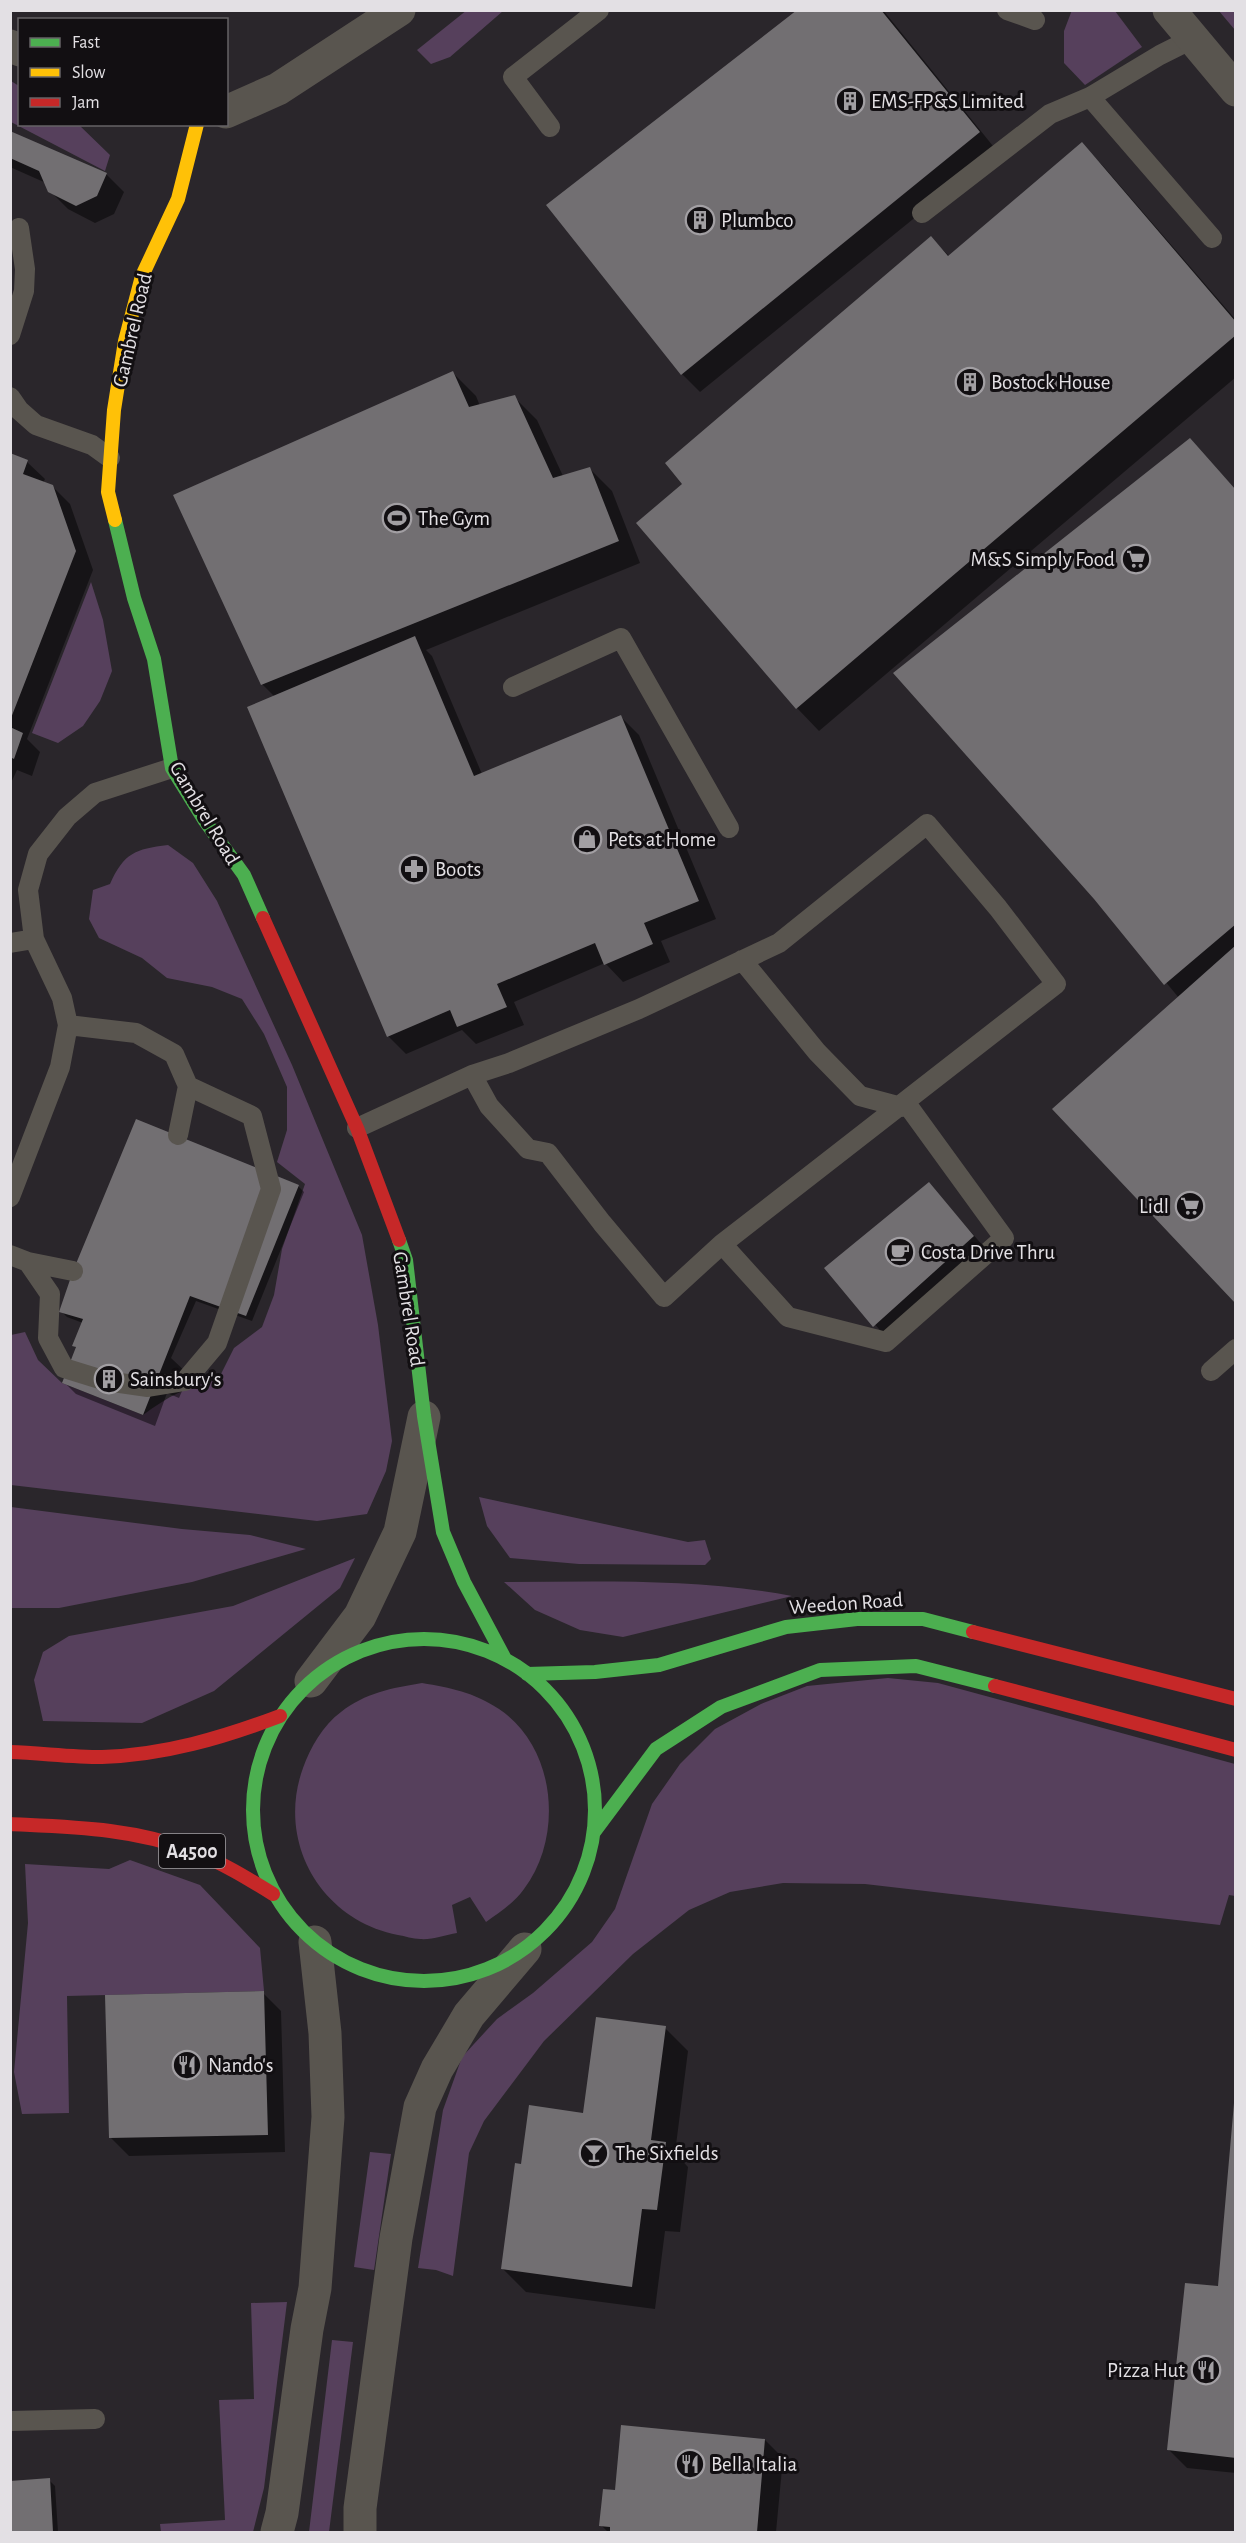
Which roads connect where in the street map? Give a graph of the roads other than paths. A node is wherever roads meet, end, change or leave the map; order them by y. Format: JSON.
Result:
{"nodes":[{"id":1,"x":399,"y":10,"type":"edge"},
{"id":2,"x":599,"y":10,"type":"edge"},
{"id":3,"x":1007,"y":10,"type":"edge"},
{"id":4,"x":1169,"y":10,"type":"edge"},
{"id":5,"x":1035,"y":20,"type":"dead end"},
{"id":6,"x":1194,"y":38,"type":"junction"},
{"id":7,"x":1236,"y":90,"type":"edge"},
{"id":8,"x":1090,"y":97,"type":"junction"},
{"id":9,"x":228,"y":111,"type":"edge"},
{"id":10,"x":196,"y":126,"type":"edge"},
{"id":11,"x":550,"y":127,"type":"dead end"},
{"id":12,"x":922,"y":213,"type":"dead end"},
{"id":13,"x":19,"y":228,"type":"dead end"},
{"id":14,"x":1212,"y":238,"type":"dead end"},
{"id":15,"x":10,"y":335,"type":"edge"},
{"id":16,"x":10,"y":397,"type":"edge"},
{"id":17,"x":110,"y":458,"type":"junction"},
{"id":18,"x":513,"y":687,"type":"dead end"},
{"id":19,"x":172,"y":768,"type":"junction"},
{"id":20,"x":729,"y":828,"type":"dead end"},
{"id":21,"x":34,"y":939,"type":"junction"},
{"id":22,"x":10,"y":943,"type":"edge"},
{"id":23,"x":742,"y":960,"type":"junction"},
{"id":24,"x":68,"y":1025,"type":"junction"},
{"id":25,"x":471,"y":1075,"type":"junction"},
{"id":26,"x":188,"y":1086,"type":"junction"},
{"id":27,"x":904,"y":1105,"type":"junction"},
{"id":28,"x":357,"y":1128,"type":"junction"},
{"id":29,"x":178,"y":1135,"type":"dead end"},
{"id":30,"x":10,"y":1197,"type":"edge"},
{"id":31,"x":722,"y":1244,"type":"junction"},
{"id":32,"x":19,"y":1258,"type":"edge"},
{"id":33,"x":73,"y":1271,"type":"dead end"},
{"id":34,"x":1236,"y":1349,"type":"edge"},
{"id":35,"x":1211,"y":1371,"type":"dead end"},
{"id":36,"x":424,"y":1416,"type":"junction"},
{"id":37,"x":505,"y":1659,"type":"junction"},
{"id":38,"x":527,"y":1674,"type":"junction"},
{"id":39,"x":311,"y":1681,"type":"junction"},
{"id":40,"x":1236,"y":1700,"type":"edge"},
{"id":41,"x":280,"y":1716,"type":"junction"},
{"id":42,"x":1236,"y":1750,"type":"edge"},
{"id":43,"x":10,"y":1752,"type":"edge"},
{"id":44,"x":10,"y":1824,"type":"edge"},
{"id":45,"x":594,"y":1832,"type":"junction"},
{"id":46,"x":273,"y":1894,"type":"junction"},
{"id":47,"x":315,"y":1942,"type":"junction"},
{"id":48,"x":525,"y":1949,"type":"junction"},
{"id":49,"x":96,"y":2419,"type":"dead end"},
{"id":50,"x":10,"y":2421,"type":"edge"},
{"id":51,"x":277,"y":2532,"type":"edge"},
{"id":52,"x":360,"y":2532,"type":"edge"}],
"edges":[{"from":1,"to":9,"type":"street"},
{"from":2,"to":11,"type":"lane"},
{"from":3,"to":5,"type":"lane"},
{"from":4,"to":6,"type":"street"},
{"from":6,"to":7,"type":"street"},
{"from":6,"to":8,"type":"lane"},
{"from":8,"to":12,"type":"lane"},
{"from":8,"to":14,"type":"lane"},
{"from":10,"to":17,"type":"main road","name":"Gambrel Road"},
{"from":13,"to":15,"type":"lane"},
{"from":16,"to":17,"type":"lane"},
{"from":17,"to":19,"type":"main road","name":"Gambrel Road"},
{"from":18,"to":20,"type":"lane"},
{"from":19,"to":21,"type":"lane"},
{"from":19,"to":28,"type":"main road","name":"Gambrel Road"},
{"from":21,"to":22,"type":"lane"},
{"from":21,"to":24,"type":"lane"},
{"from":23,"to":25,"type":"lane"},
{"from":23,"to":27,"type":"lane"},
{"from":23,"to":27,"type":"lane"},
{"from":24,"to":26,"type":"lane"},
{"from":24,"to":30,"type":"lane"},
{"from":25,"to":28,"type":"lane"},
{"from":25,"to":31,"type":"lane"},
{"from":26,"to":29,"type":"lane"},
{"from":26,"to":32,"type":"lane"},
{"from":27,"to":31,"type":"lane"},
{"from":27,"to":31,"type":"lane"},
{"from":28,"to":36,"type":"main road","name":"Gambrel Road"},
{"from":32,"to":33,"type":"lane"},
{"from":34,"to":35,"type":"lane"},
{"from":36,"to":37,"type":"main road","name":"Gambrel Road"},
{"from":36,"to":39,"type":"street","name":"Gambrel Road"},
{"from":37,"to":38,"type":"main road"},
{"from":37,"to":39,"type":"main road"},
{"from":38,"to":40,"type":"main road","name":"Weedon Road"},
{"from":38,"to":45,"type":"main road"},
{"from":39,"to":41,"type":"main road"},
{"from":41,"to":43,"type":"main road"},
{"from":41,"to":46,"type":"main road"},
{"from":42,"to":45,"type":"main road"},
{"from":44,"to":46,"type":"main road","number":"A4500"},
{"from":45,"to":48,"type":"main road"},
{"from":46,"to":47,"type":"main road"},
{"from":47,"to":48,"type":"main road"},
{"from":47,"to":51,"type":"street"},
{"from":48,"to":52,"type":"street"},
{"from":49,"to":50,"type":"lane"}]}
